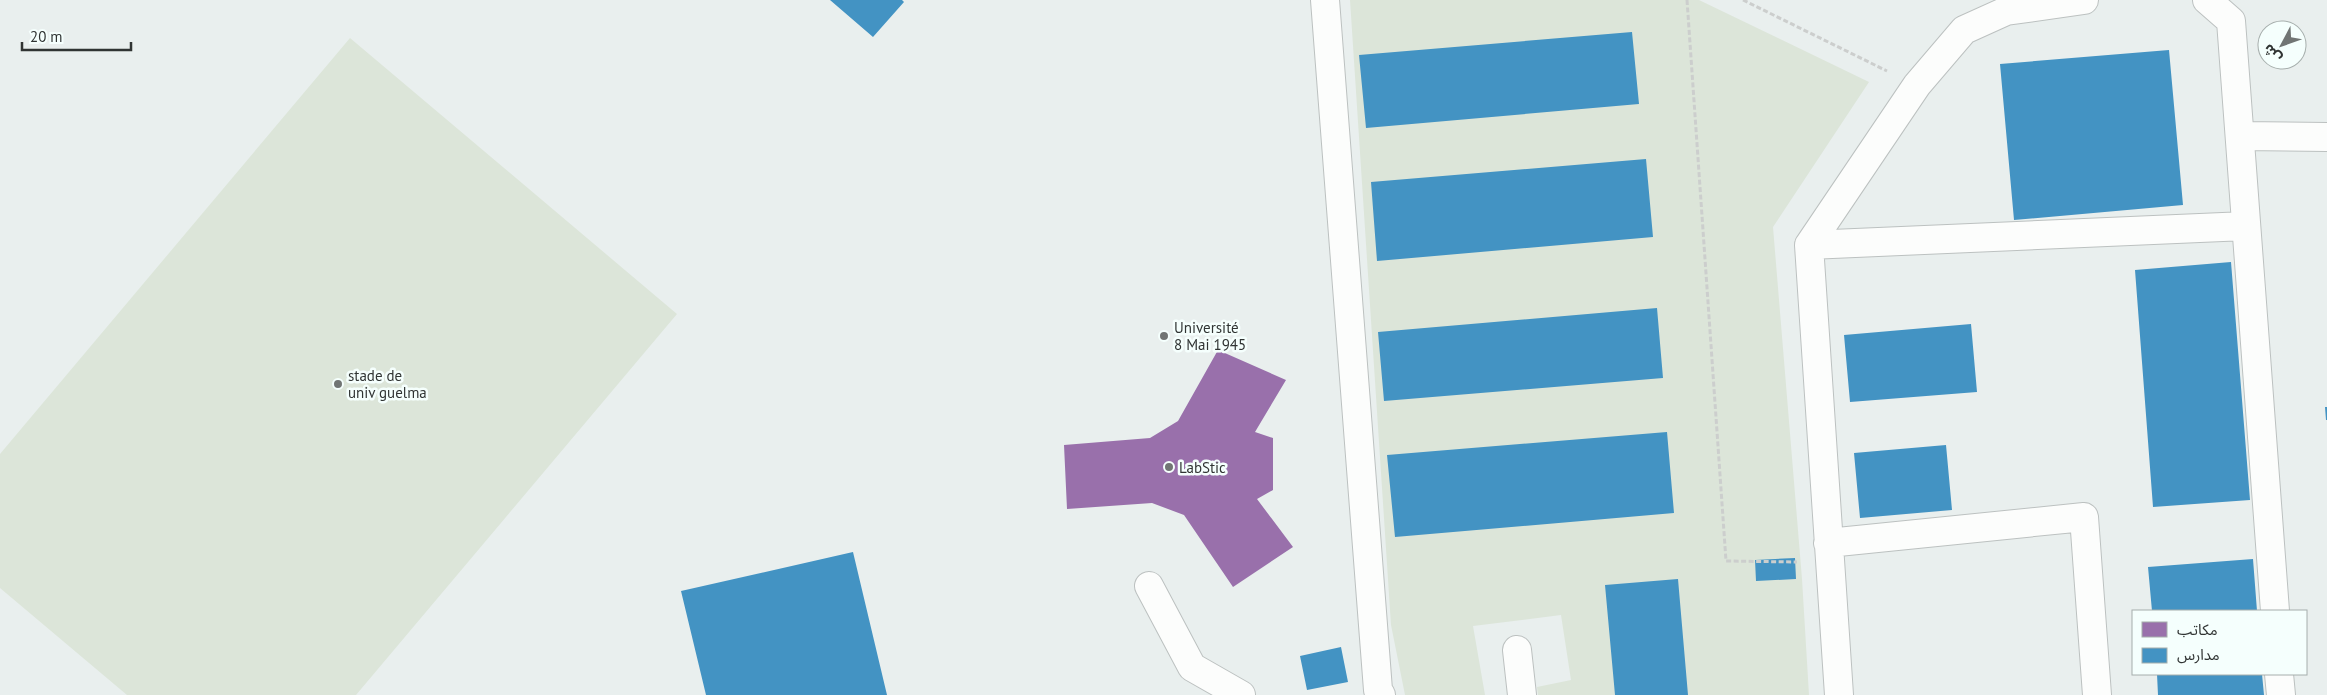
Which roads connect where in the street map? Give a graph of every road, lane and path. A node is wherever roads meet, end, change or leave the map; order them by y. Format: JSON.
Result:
{"nodes":[{"id":1,"x":1324,"y":0,"type":"edge"},
{"id":2,"x":1687,"y":0,"type":"edge"},
{"id":3,"x":1743,"y":0,"type":"edge"},
{"id":4,"x":2084,"y":0,"type":"edge"},
{"id":5,"x":2207,"y":0,"type":"edge"},
{"id":6,"x":1917,"y":85,"type":"junction"},
{"id":7,"x":2240,"y":136,"type":"junction"},
{"id":8,"x":2327,"y":137,"type":"edge"},
{"id":9,"x":2246,"y":226,"type":"junction"},
{"id":10,"x":1809,"y":245,"type":"junction"},
{"id":11,"x":1829,"y":552,"type":"junction"},
{"id":12,"x":1149,"y":586,"type":"dead end"},
{"id":13,"x":2275,"y":610,"type":"edge"},
{"id":14,"x":1518,"y":650,"type":"dead end"},
{"id":15,"x":2279,"y":675,"type":"edge"},
{"id":16,"x":1241,"y":695,"type":"edge"},
{"id":17,"x":1381,"y":695,"type":"edge"},
{"id":18,"x":1522,"y":695,"type":"edge"},
{"id":19,"x":1839,"y":695,"type":"edge"},
{"id":20,"x":2097,"y":695,"type":"edge"},
{"id":21,"x":2281,"y":695,"type":"edge"}],
"edges":[{"from":1,"to":17,"type":"lane"},
{"from":2,"to":11,"type":"path"},
{"from":3,"to":6,"type":"path"},
{"from":4,"to":6,"type":"lane"},
{"from":5,"to":7,"type":"lane"},
{"from":6,"to":10,"type":"lane"},
{"from":7,"to":8,"type":"lane"},
{"from":7,"to":9,"type":"lane"},
{"from":9,"to":10,"type":"lane"},
{"from":9,"to":13,"type":"lane"},
{"from":10,"to":11,"type":"lane"},
{"from":11,"to":19,"type":"lane"},
{"from":11,"to":20,"type":"lane"},
{"from":12,"to":16,"type":"lane"},
{"from":14,"to":18,"type":"lane"},
{"from":15,"to":21,"type":"lane"}]}
